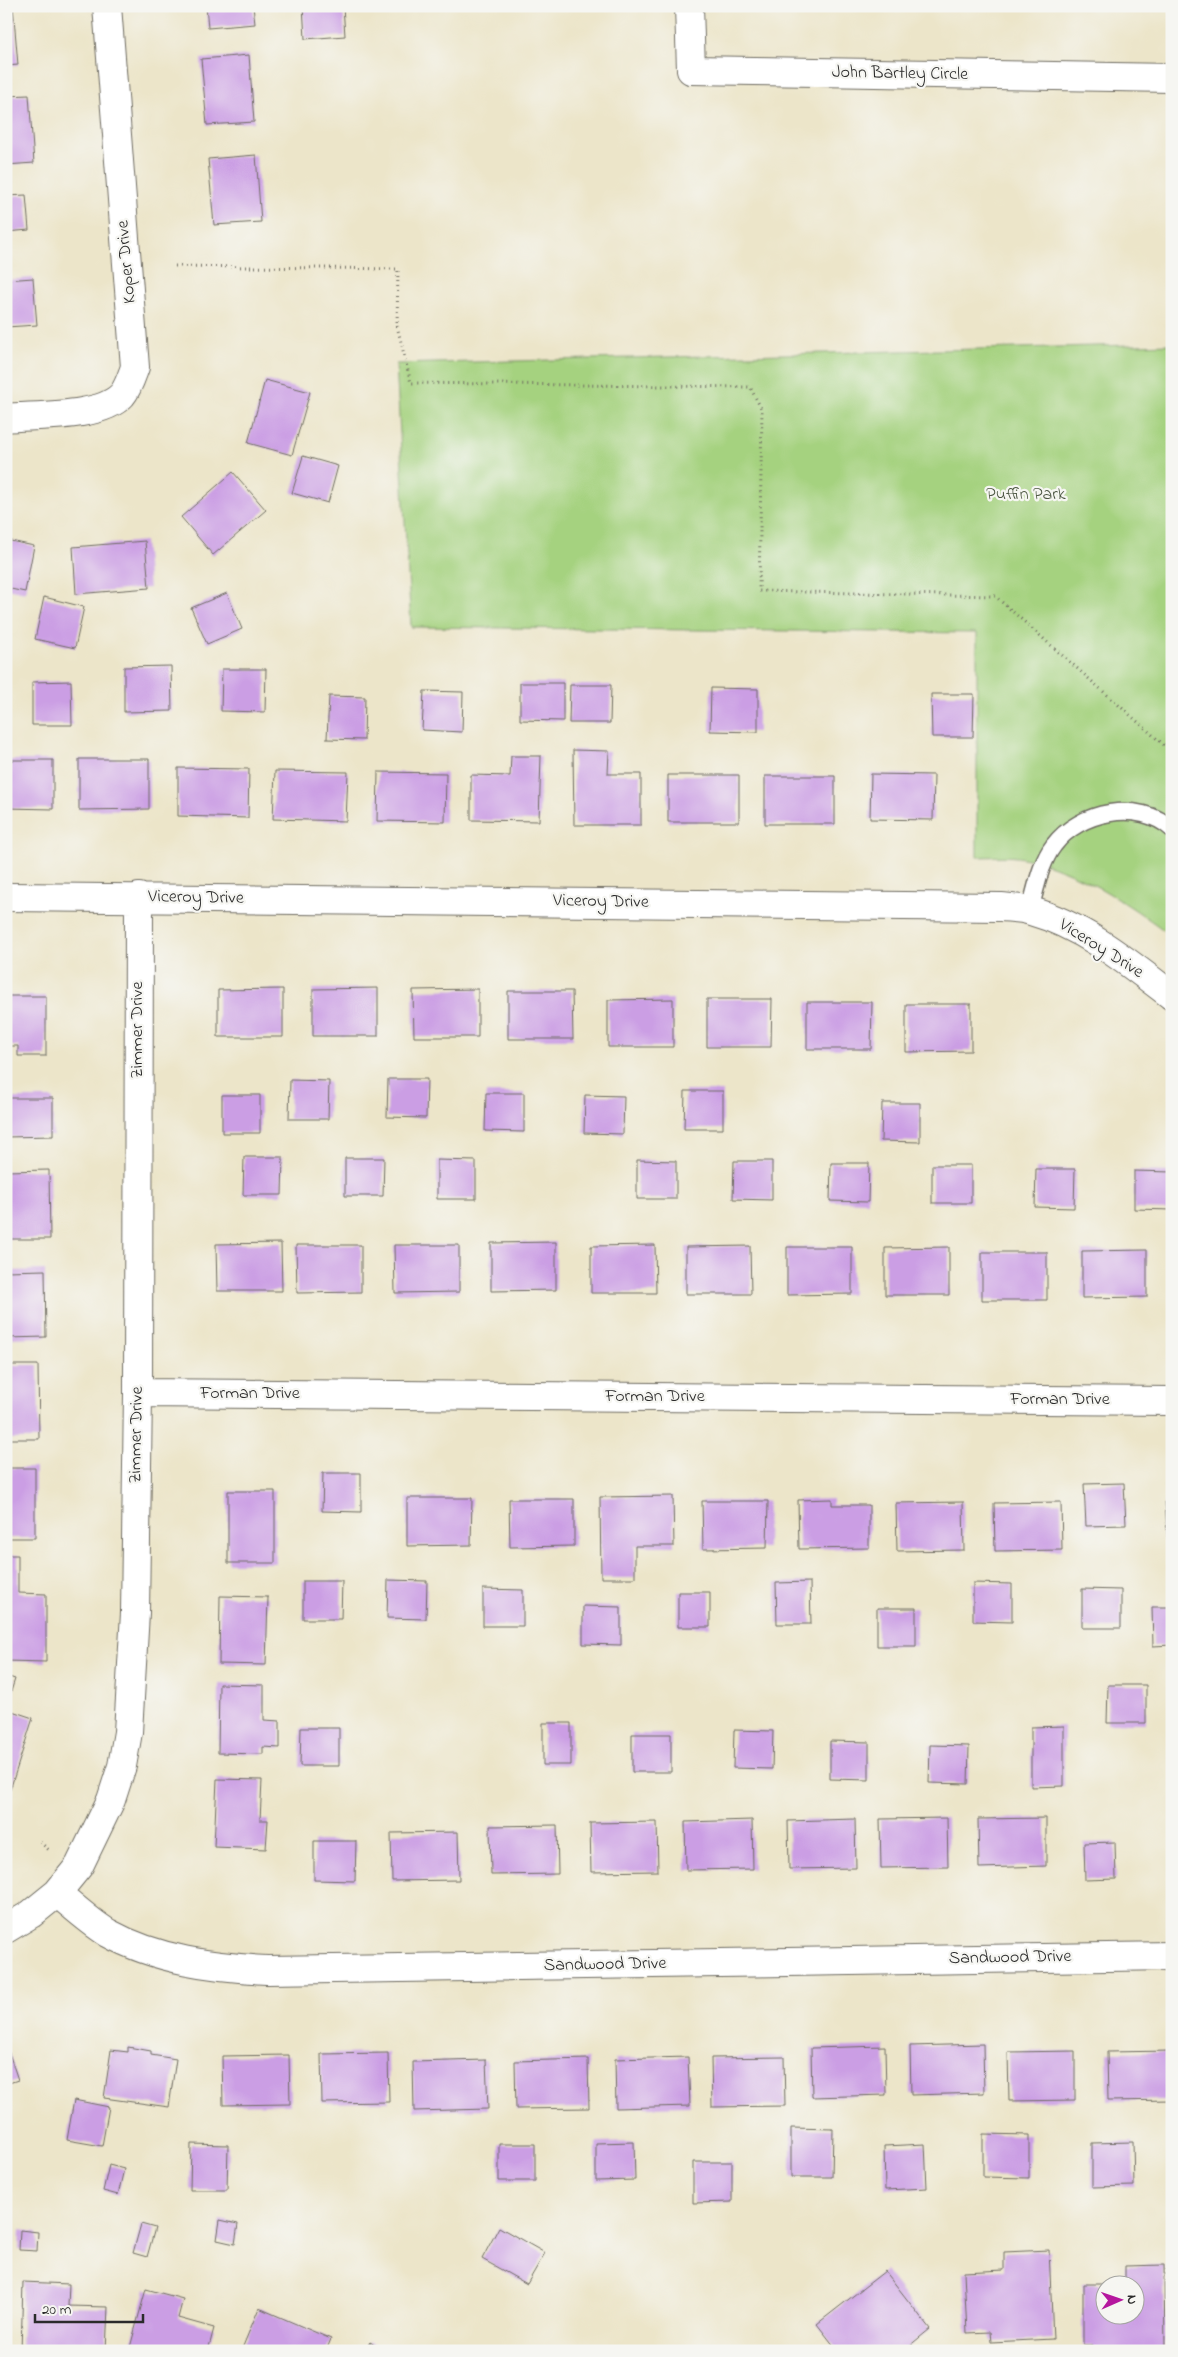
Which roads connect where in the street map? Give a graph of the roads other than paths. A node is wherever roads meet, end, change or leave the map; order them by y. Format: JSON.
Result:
{"nodes":[{"id":1,"x":107,"y":6,"type":"edge"},
{"id":2,"x":689,"y":6,"type":"edge"},
{"id":3,"x":1172,"y":78,"type":"edge"},
{"id":4,"x":6,"y":418,"type":"edge"},
{"id":5,"x":1172,"y":829,"type":"edge"},
{"id":6,"x":6,"y":896,"type":"edge"},
{"id":7,"x":139,"y":897,"type":"junction"},
{"id":8,"x":1030,"y":910,"type":"junction"},
{"id":9,"x":1172,"y":996,"type":"edge"},
{"id":10,"x":138,"y":1393,"type":"junction"},
{"id":11,"x":1172,"y":1400,"type":"edge"},
{"id":12,"x":58,"y":1893,"type":"junction"},
{"id":13,"x":6,"y":1929,"type":"edge"},
{"id":14,"x":1172,"y":1956,"type":"edge"}],
"edges":[{"from":1,"to":4,"type":"street","name":"Koper Drive"},
{"from":2,"to":3,"type":"street","name":"John Bartley Circle"},
{"from":5,"to":8,"type":"lane"},
{"from":6,"to":7,"type":"street","name":"Viceroy Drive"},
{"from":7,"to":8,"type":"street","name":"Viceroy Drive"},
{"from":7,"to":10,"type":"street","name":"Zimmer Drive"},
{"from":8,"to":9,"type":"street","name":"Viceroy Drive"},
{"from":10,"to":11,"type":"street","name":"Forman Drive"},
{"from":10,"to":12,"type":"street","name":"Zimmer Drive"},
{"from":12,"to":13,"type":"street","name":"Zimmer Drive"},
{"from":12,"to":14,"type":"street","name":"Sandwood Drive"}]}
